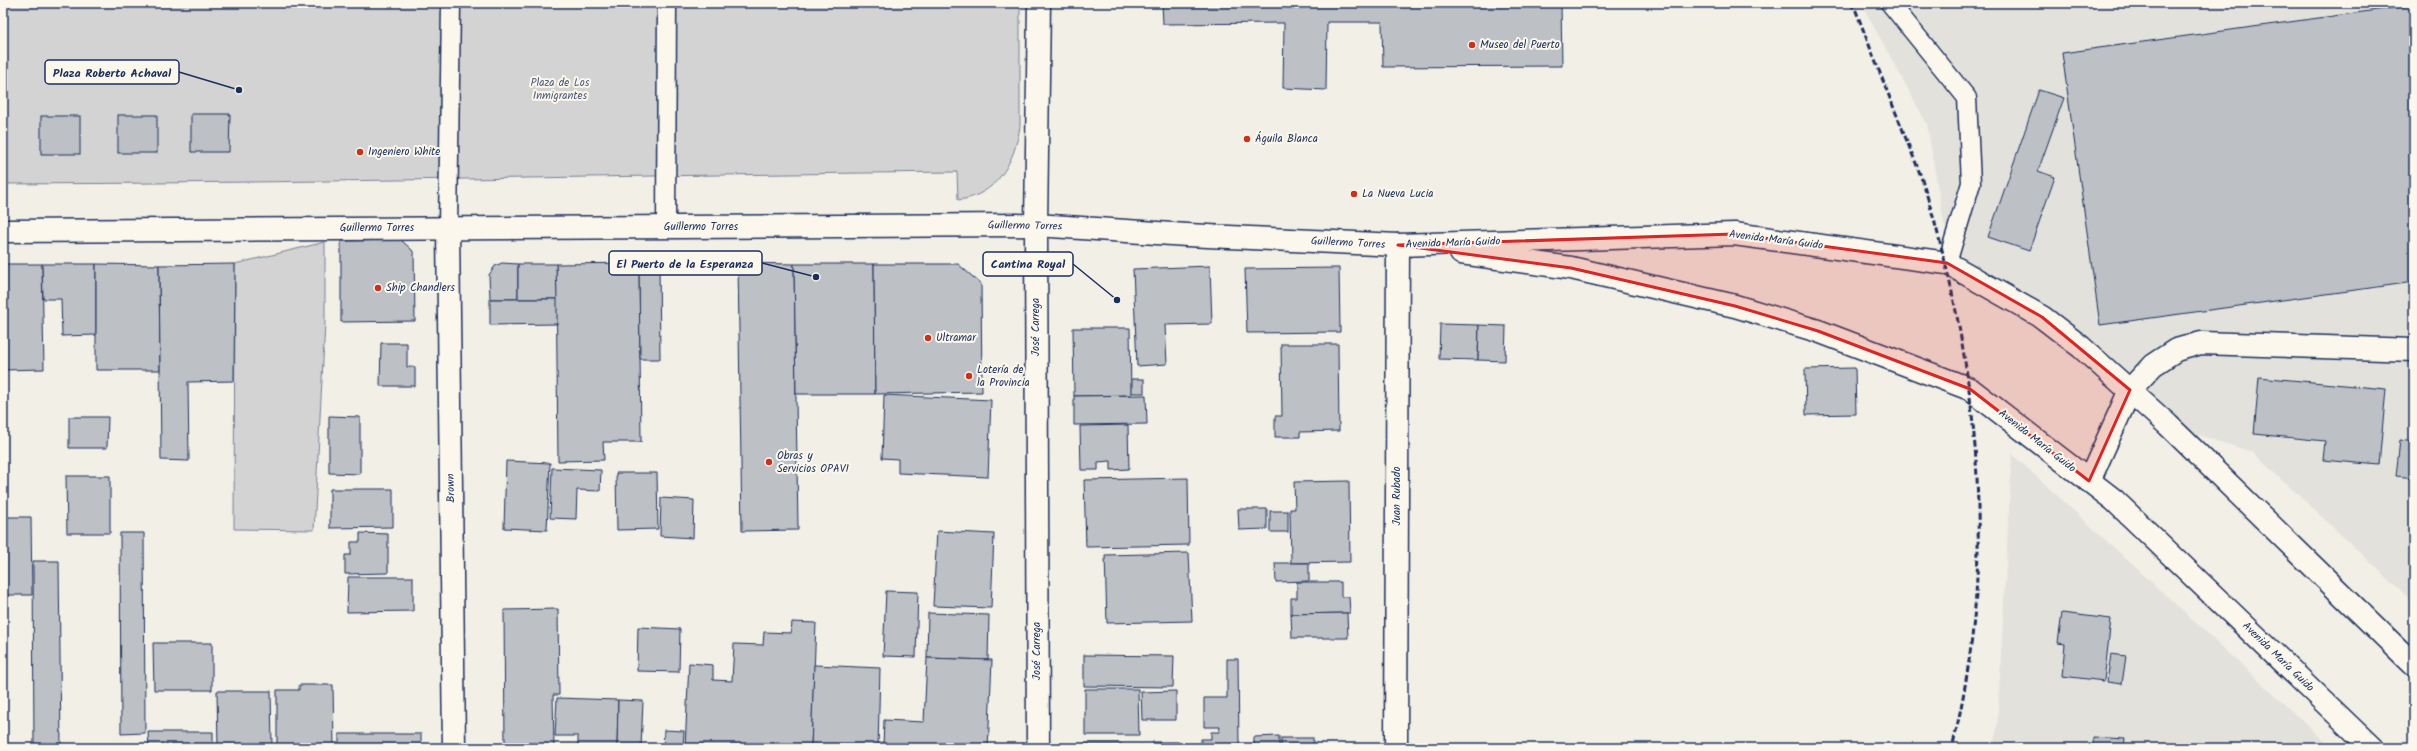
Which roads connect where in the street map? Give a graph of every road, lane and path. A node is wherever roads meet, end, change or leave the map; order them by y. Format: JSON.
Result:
{"nodes":[{"id":1,"x":451,"y":3,"type":"edge"},
{"id":2,"x":667,"y":3,"type":"edge"},
{"id":3,"x":1039,"y":3,"type":"edge"},
{"id":4,"x":1890,"y":3,"type":"edge"},
{"id":5,"x":1036,"y":225,"type":"junction"},
{"id":6,"x":666,"y":227,"type":"junction"},
{"id":7,"x":448,"y":228,"type":"junction"},
{"id":8,"x":3,"y":232,"type":"edge"},
{"id":9,"x":1398,"y":245,"type":"junction"},
{"id":10,"x":1946,"y":263,"type":"junction"},
{"id":11,"x":2414,"y":350,"type":"edge"},
{"id":12,"x":2130,"y":390,"type":"junction"},
{"id":13,"x":2090,"y":481,"type":"junction"},
{"id":14,"x":2414,"y":665,"type":"edge"},
{"id":15,"x":454,"y":748,"type":"edge"},
{"id":16,"x":1038,"y":748,"type":"edge"},
{"id":17,"x":1396,"y":748,"type":"edge"},
{"id":18,"x":2372,"y":748,"type":"edge"}],
"edges":[{"from":1,"to":7,"type":"lane"},
{"from":2,"to":6,"type":"lane"},
{"from":3,"to":5,"type":"street","name":"José Carrega"},
{"from":4,"to":10,"type":"lane"},
{"from":5,"to":6,"type":"street","name":"Guillermo Torres"},
{"from":5,"to":9,"type":"street","name":"Guillermo Torres"},
{"from":5,"to":16,"type":"street","name":"José Carrega"},
{"from":6,"to":7,"type":"street","name":"Guillermo Torres"},
{"from":7,"to":8,"type":"street","name":"Guillermo Torres"},
{"from":7,"to":15,"type":"street","name":"Brown"},
{"from":9,"to":10,"type":"street","name":"Avenida María Guido"},
{"from":9,"to":13,"type":"street","name":"Avenida María Guido"},
{"from":9,"to":17,"type":"street","name":"Juan Rubado"},
{"from":10,"to":12,"type":"street","name":"Avenida María Guido"},
{"from":11,"to":12,"type":"street"},
{"from":12,"to":13,"type":"street"},
{"from":12,"to":14,"type":"street","name":"Avenida María Guido"},
{"from":13,"to":18,"type":"street","name":"Avenida María Guido"}]}
